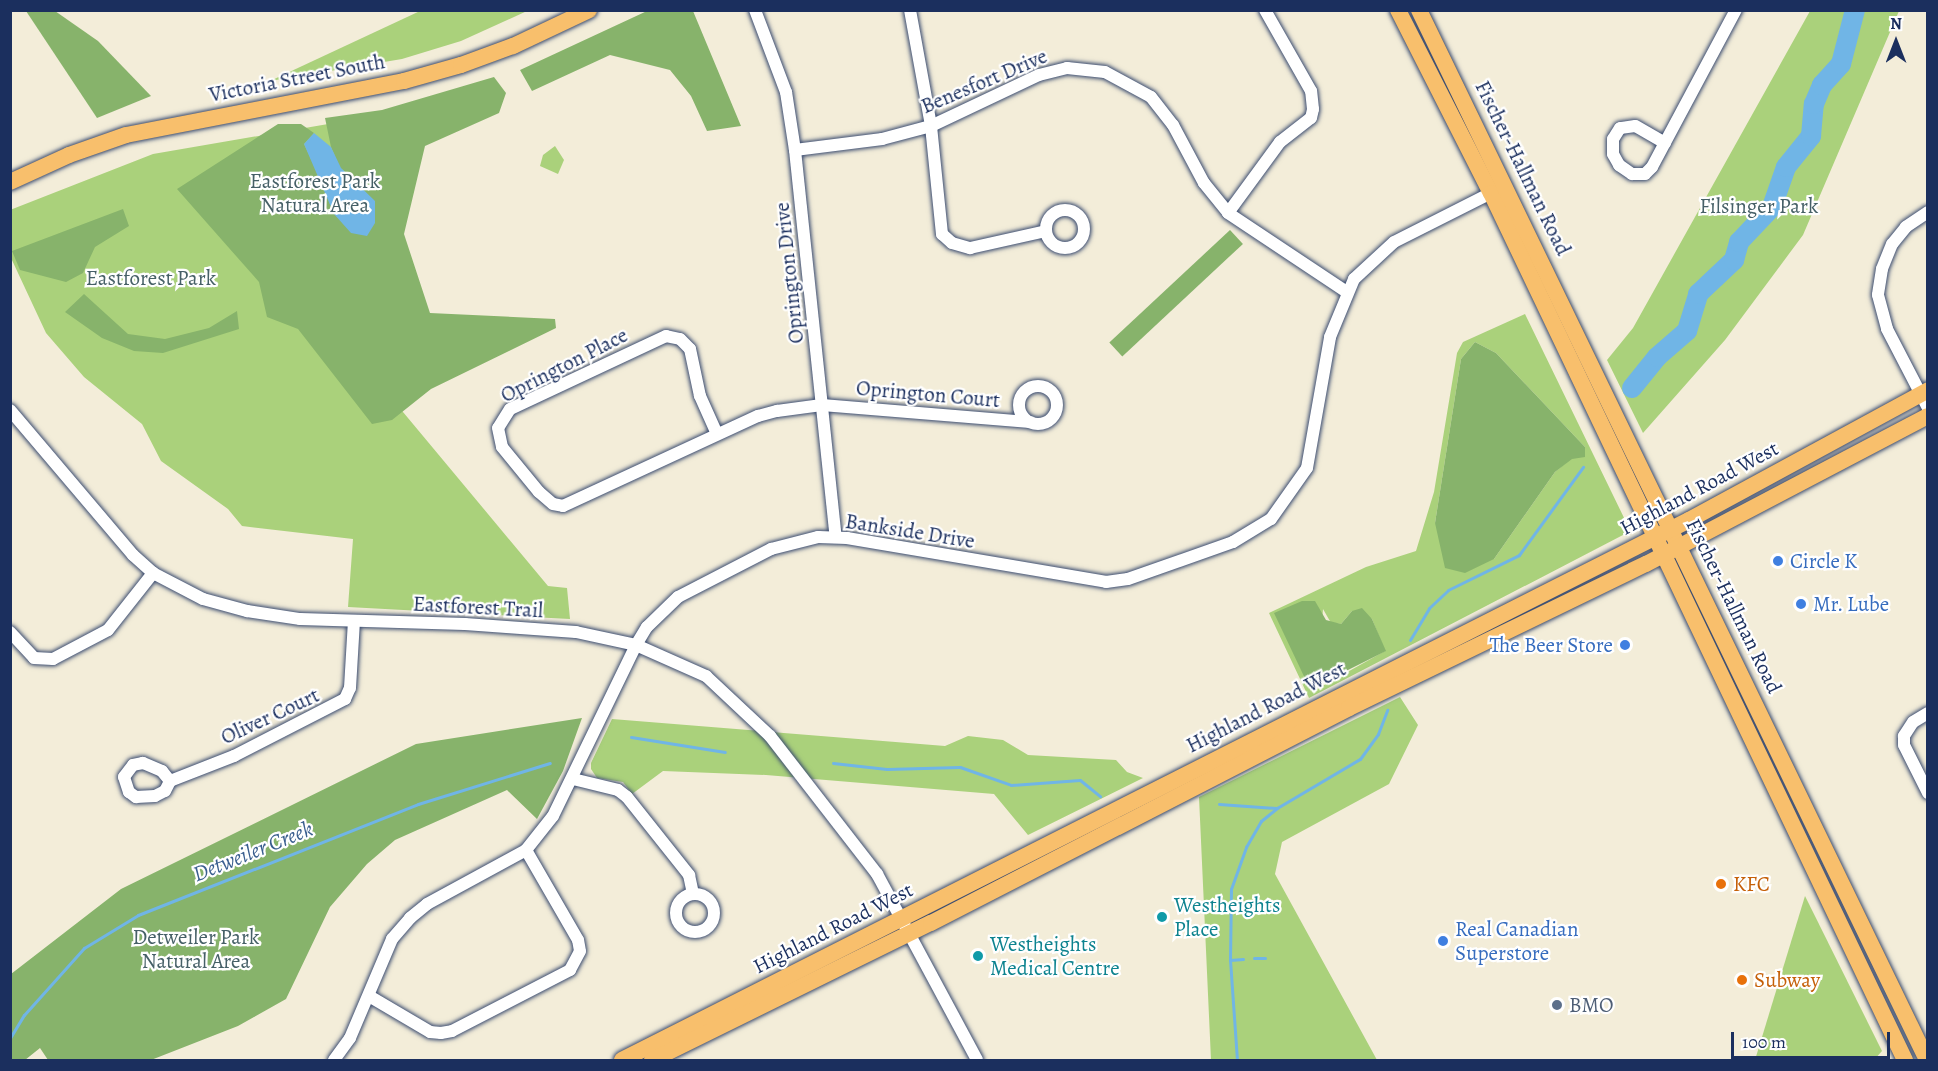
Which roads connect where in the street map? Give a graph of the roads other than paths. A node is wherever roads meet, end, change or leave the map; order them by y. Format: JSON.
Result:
{"nodes":[{"id":1,"x":589,"y":10,"type":"edge"},
{"id":2,"x":754,"y":10,"type":"edge"},
{"id":3,"x":910,"y":10,"type":"edge"},
{"id":4,"x":1265,"y":10,"type":"edge"},
{"id":5,"x":1398,"y":10,"type":"edge"},
{"id":6,"x":1419,"y":10,"type":"edge"},
{"id":7,"x":1736,"y":10,"type":"edge"},
{"id":8,"x":931,"y":126,"type":"junction"},
{"id":9,"x":1665,"y":143,"type":"junction"},
{"id":10,"x":795,"y":150,"type":"junction"},
{"id":11,"x":10,"y":182,"type":"edge"},
{"id":12,"x":1491,"y":193,"type":"junction"},
{"id":13,"x":1928,"y":212,"type":"edge"},
{"id":14,"x":1228,"y":213,"type":"junction"},
{"id":15,"x":1046,"y":231,"type":"dead end"},
{"id":16,"x":1347,"y":292,"type":"junction"},
{"id":17,"x":1925,"y":397,"type":"edge"},
{"id":18,"x":822,"y":405,"type":"junction"},
{"id":19,"x":10,"y":410,"type":"edge"},
{"id":20,"x":1928,"y":416,"type":"edge"},
{"id":21,"x":1030,"y":422,"type":"dead end"},
{"id":22,"x":717,"y":434,"type":"junction"},
{"id":23,"x":1672,"y":529,"type":"junction"},
{"id":24,"x":836,"y":537,"type":"junction"},
{"id":25,"x":1654,"y":538,"type":"junction"},
{"id":26,"x":1680,"y":547,"type":"junction"},
{"id":27,"x":1663,"y":555,"type":"junction"},
{"id":28,"x":153,"y":573,"type":"junction"},
{"id":29,"x":354,"y":621,"type":"junction"},
{"id":30,"x":10,"y":632,"type":"edge"},
{"id":31,"x":636,"y":645,"type":"junction"},
{"id":32,"x":1928,"y":713,"type":"edge"},
{"id":33,"x":573,"y":779,"type":"junction"},
{"id":34,"x":170,"y":781,"type":"dead end"},
{"id":35,"x":1928,"y":793,"type":"edge"},
{"id":36,"x":526,"y":850,"type":"junction"},
{"id":37,"x":693,"y":894,"type":"dead end"},
{"id":38,"x":903,"y":916,"type":"junction"},
{"id":39,"x":911,"y":933,"type":"junction"},
{"id":40,"x":369,"y":996,"type":"junction"},
{"id":41,"x":1924,"y":1058,"type":"edge"},
{"id":42,"x":334,"y":1060,"type":"edge"},
{"id":43,"x":622,"y":1060,"type":"edge"},
{"id":44,"x":652,"y":1060,"type":"edge"},
{"id":45,"x":977,"y":1060,"type":"edge"},
{"id":46,"x":1905,"y":1060,"type":"edge"}],
"edges":[{"from":1,"to":11,"type":"main road","name":"Victoria Street South"},
{"from":2,"to":10,"type":"street","name":"Oprington Drive"},
{"from":3,"to":8,"type":"street"},
{"from":4,"to":14,"type":"street"},
{"from":5,"to":12,"type":"main road","name":"Fischer-Hallman Road"},
{"from":6,"to":23,"type":"main road","name":"Fischer-Hallman Road"},
{"from":7,"to":9,"type":"street"},
{"from":8,"to":10,"type":"street","name":"Benesfort Drive"},
{"from":8,"to":14,"type":"street","name":"Benesfort Drive"},
{"from":8,"to":15,"type":"street"},
{"from":9,"to":9,"type":"street"},
{"from":10,"to":18,"type":"street","name":"Oprington Drive"},
{"from":12,"to":16,"type":"street","name":"Bankside Drive"},
{"from":12,"to":25,"type":"main road","name":"Fischer-Hallman Road"},
{"from":13,"to":17,"type":"street"},
{"from":14,"to":16,"type":"street","name":"Benesfort Drive"},
{"from":16,"to":24,"type":"street","name":"Bankside Drive"},
{"from":17,"to":23,"type":"main road","name":"Highland Road West"},
{"from":18,"to":21,"type":"street","name":"Oprington Court"},
{"from":18,"to":22,"type":"street","name":"Oprington Place"},
{"from":18,"to":24,"type":"street","name":"Oprington Drive"},
{"from":19,"to":28,"type":"street","name":"Eastforest Trail"},
{"from":20,"to":26,"type":"main road","name":"Highland Road West"},
{"from":22,"to":22,"type":"street","name":"Oprington Place"},
{"from":23,"to":25,"type":"main road","name":"Highland Road West"},
{"from":23,"to":26,"type":"main road","name":"Fischer-Hallman Road"},
{"from":24,"to":31,"type":"street","name":"Bankside Drive"},
{"from":25,"to":27,"type":"main road","name":"Fischer-Hallman Road"},
{"from":25,"to":38,"type":"main road","name":"Highland Road West"},
{"from":26,"to":27,"type":"main road","name":"Highland Road West"},
{"from":26,"to":41,"type":"main road","name":"Fischer-Hallman Road"},
{"from":27,"to":39,"type":"main road","name":"Highland Road West"},
{"from":27,"to":46,"type":"main road","name":"Fischer-Hallman Road"},
{"from":28,"to":29,"type":"street","name":"Eastforest Trail"},
{"from":28,"to":30,"type":"street"},
{"from":29,"to":31,"type":"street","name":"Eastforest Trail"},
{"from":29,"to":34,"type":"street","name":"Oliver Court"},
{"from":31,"to":33,"type":"street","name":"Bankside Drive"},
{"from":31,"to":38,"type":"street","name":"Eastforest Trail"},
{"from":32,"to":35,"type":"street"},
{"from":33,"to":36,"type":"street","name":"Bankside Drive"},
{"from":33,"to":37,"type":"street"},
{"from":36,"to":40,"type":"street","name":"Bankside Drive"},
{"from":36,"to":40,"type":"street"},
{"from":38,"to":39,"type":"street","name":"Eastforest Trail"},
{"from":38,"to":43,"type":"main road","name":"Highland Road West"},
{"from":39,"to":44,"type":"main road","name":"Highland Road West"},
{"from":39,"to":45,"type":"street","name":"Eastforest Trail"},
{"from":40,"to":42,"type":"street","name":"Bankside Drive"}]}
